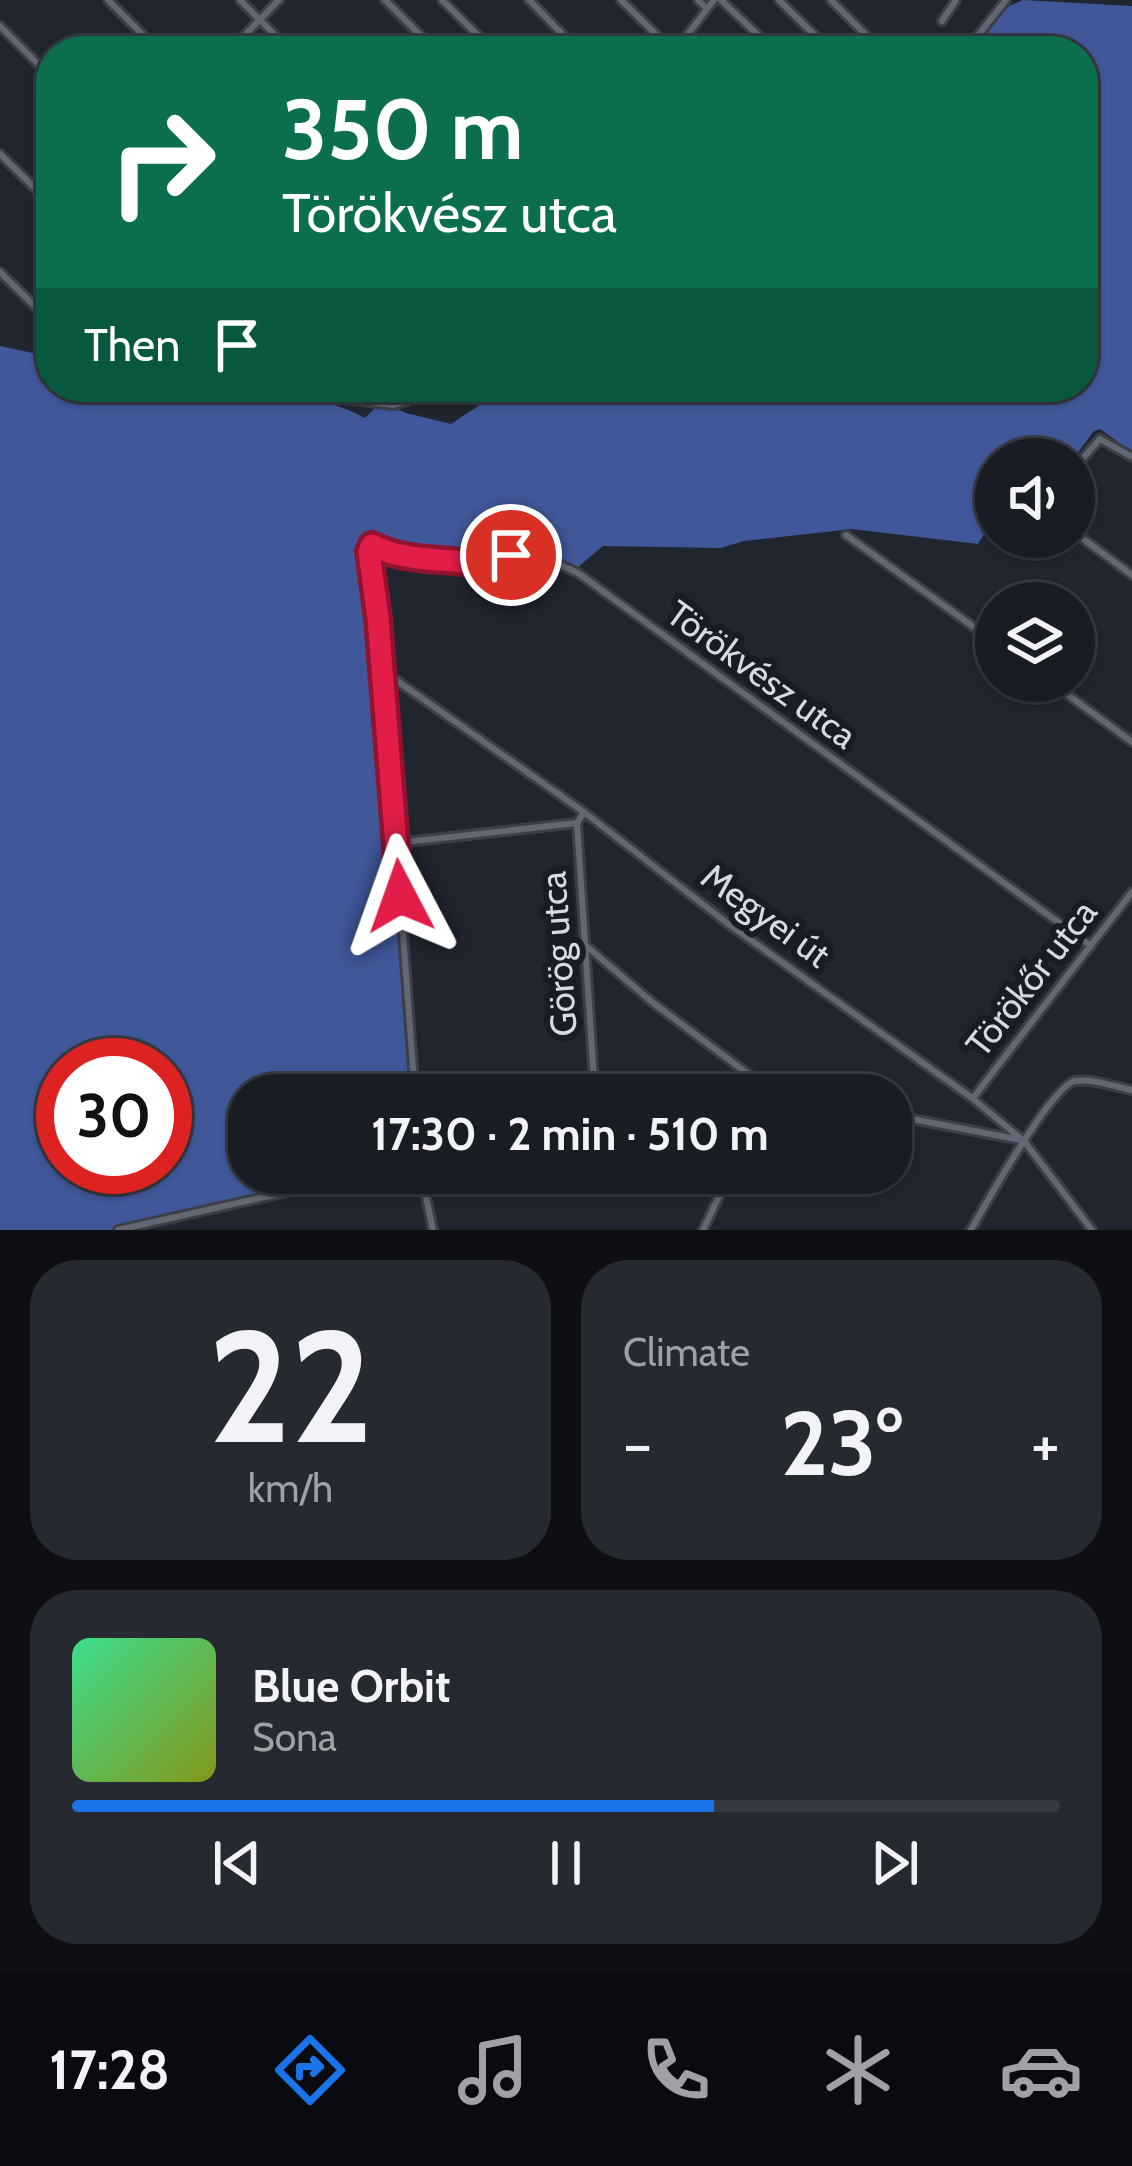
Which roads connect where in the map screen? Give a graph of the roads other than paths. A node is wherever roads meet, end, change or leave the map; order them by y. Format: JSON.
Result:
{"nodes":[{"id":1,"x":108,"y":0,"type":"edge"},
{"id":2,"x":240,"y":0,"type":"edge"},
{"id":3,"x":280,"y":0,"type":"edge"},
{"id":4,"x":385,"y":0,"type":"edge"},
{"id":5,"x":442,"y":0,"type":"edge"},
{"id":6,"x":529,"y":0,"type":"edge"},
{"id":7,"x":622,"y":0,"type":"edge"},
{"id":8,"x":698,"y":0,"type":"edge"},
{"id":9,"x":717,"y":0,"type":"edge"},
{"id":10,"x":779,"y":0,"type":"edge"},
{"id":11,"x":831,"y":0,"type":"edge"},
{"id":12,"x":956,"y":0,"type":"edge"},
{"id":13,"x":1006,"y":0,"type":"edge"},
{"id":14,"x":707,"y":9,"type":"junction"},
{"id":15,"x":260,"y":20,"type":"junction"},
{"id":16,"x":942,"y":21,"type":"dead end"},
{"id":17,"x":0,"y":26,"type":"edge"},
{"id":18,"x":144,"y":36,"type":"edge"},
{"id":19,"x":244,"y":36,"type":"edge"},
{"id":20,"x":276,"y":36,"type":"edge"},
{"id":21,"x":421,"y":36,"type":"edge"},
{"id":22,"x":479,"y":36,"type":"edge"},
{"id":23,"x":564,"y":36,"type":"edge"},
{"id":24,"x":659,"y":36,"type":"edge"},
{"id":25,"x":689,"y":36,"type":"edge"},
{"id":26,"x":758,"y":36,"type":"edge"},
{"id":27,"x":816,"y":36,"type":"edge"},
{"id":28,"x":867,"y":36,"type":"edge"},
{"id":29,"x":978,"y":36,"type":"edge"},
{"id":30,"x":36,"y":62,"type":"edge"},
{"id":31,"x":0,"y":154,"type":"edge"},
{"id":32,"x":36,"y":189,"type":"edge"},
{"id":33,"x":0,"y":272,"type":"edge"},
{"id":34,"x":36,"y":307,"type":"edge"},
{"id":35,"x":381,"y":402,"type":"edge"},
{"id":36,"x":405,"y":402,"type":"edge"},
{"id":37,"x":1095,"y":441,"type":"edge"},
{"id":38,"x":1132,"y":457,"type":"edge"},
{"id":39,"x":846,"y":535,"type":"dead end"},
{"id":40,"x":1095,"y":548,"type":"edge"},
{"id":41,"x":1132,"y":575,"type":"edge"},
{"id":42,"x":975,"y":628,"type":"edge"},
{"id":43,"x":382,"y":671,"type":"junction"},
{"id":44,"x":1077,"y":702,"type":"edge"},
{"id":45,"x":1132,"y":742,"type":"edge"},
{"id":46,"x":584,"y":812,"type":"junction"},
{"id":47,"x":577,"y":823,"type":"junction"},
{"id":48,"x":396,"y":843,"type":"junction"},
{"id":49,"x":1132,"y":892,"type":"edge"},
{"id":50,"x":584,"y":944,"type":"junction"},
{"id":51,"x":1091,"y":946,"type":"junction"},
{"id":52,"x":414,"y":1074,"type":"edge"},
{"id":53,"x":594,"y":1074,"type":"edge"},
{"id":54,"x":748,"y":1074,"type":"edge"},
{"id":55,"x":1132,"y":1090,"type":"edge"},
{"id":56,"x":972,"y":1098,"type":"junction"},
{"id":57,"x":912,"y":1119,"type":"edge"},
{"id":58,"x":1024,"y":1141,"type":"junction"},
{"id":59,"x":282,"y":1194,"type":"edge"},
{"id":60,"x":426,"y":1194,"type":"edge"},
{"id":61,"x":720,"y":1194,"type":"edge"},
{"id":62,"x":118,"y":1230,"type":"edge"},
{"id":63,"x":434,"y":1230,"type":"edge"},
{"id":64,"x":703,"y":1230,"type":"edge"},
{"id":65,"x":970,"y":1230,"type":"edge"},
{"id":66,"x":1092,"y":1230,"type":"edge"}],
"edges":[{"from":1,"to":18,"type":"street"},
{"from":2,"to":15,"type":"street"},
{"from":3,"to":15,"type":"street"},
{"from":4,"to":21,"type":"street"},
{"from":5,"to":22,"type":"street"},
{"from":6,"to":23,"type":"street"},
{"from":7,"to":24,"type":"street"},
{"from":8,"to":14,"type":"street"},
{"from":9,"to":14,"type":"street"},
{"from":9,"to":26,"type":"street"},
{"from":10,"to":27,"type":"street"},
{"from":11,"to":28,"type":"street"},
{"from":12,"to":16,"type":"street"},
{"from":13,"to":29,"type":"street"},
{"from":14,"to":25,"type":"street"},
{"from":15,"to":19,"type":"street"},
{"from":15,"to":20,"type":"street"},
{"from":17,"to":30,"type":"street"},
{"from":31,"to":32,"type":"street"},
{"from":33,"to":34,"type":"street"},
{"from":35,"to":36,"type":"street"},
{"from":37,"to":38,"type":"street"},
{"from":39,"to":42,"type":"street"},
{"from":40,"to":41,"type":"street"},
{"from":43,"to":46,"type":"street","name":"Megyei út"},
{"from":43,"to":48,"type":"street"},
{"from":43,"to":51,"type":"street","name":"Törökvész utca"},
{"from":44,"to":45,"type":"street"},
{"from":46,"to":47,"type":"street","name":"Görög utca"},
{"from":46,"to":56,"type":"street","name":"Megyei út"},
{"from":47,"to":48,"type":"street"},
{"from":47,"to":50,"type":"street","name":"Görög utca"},
{"from":48,"to":52,"type":"street"},
{"from":49,"to":51,"type":"street","name":"Törökőr utca"},
{"from":50,"to":53,"type":"street","name":"Görög utca"},
{"from":50,"to":54,"type":"street"},
{"from":51,"to":56,"type":"street","name":"Törökőr utca"},
{"from":55,"to":58,"type":"street"},
{"from":56,"to":58,"type":"street","name":"Megyei út"},
{"from":57,"to":58,"type":"street"},
{"from":58,"to":65,"type":"street"},
{"from":58,"to":66,"type":"street","name":"Megyei út"},
{"from":59,"to":62,"type":"street"},
{"from":60,"to":63,"type":"street"},
{"from":61,"to":64,"type":"street"}]}
